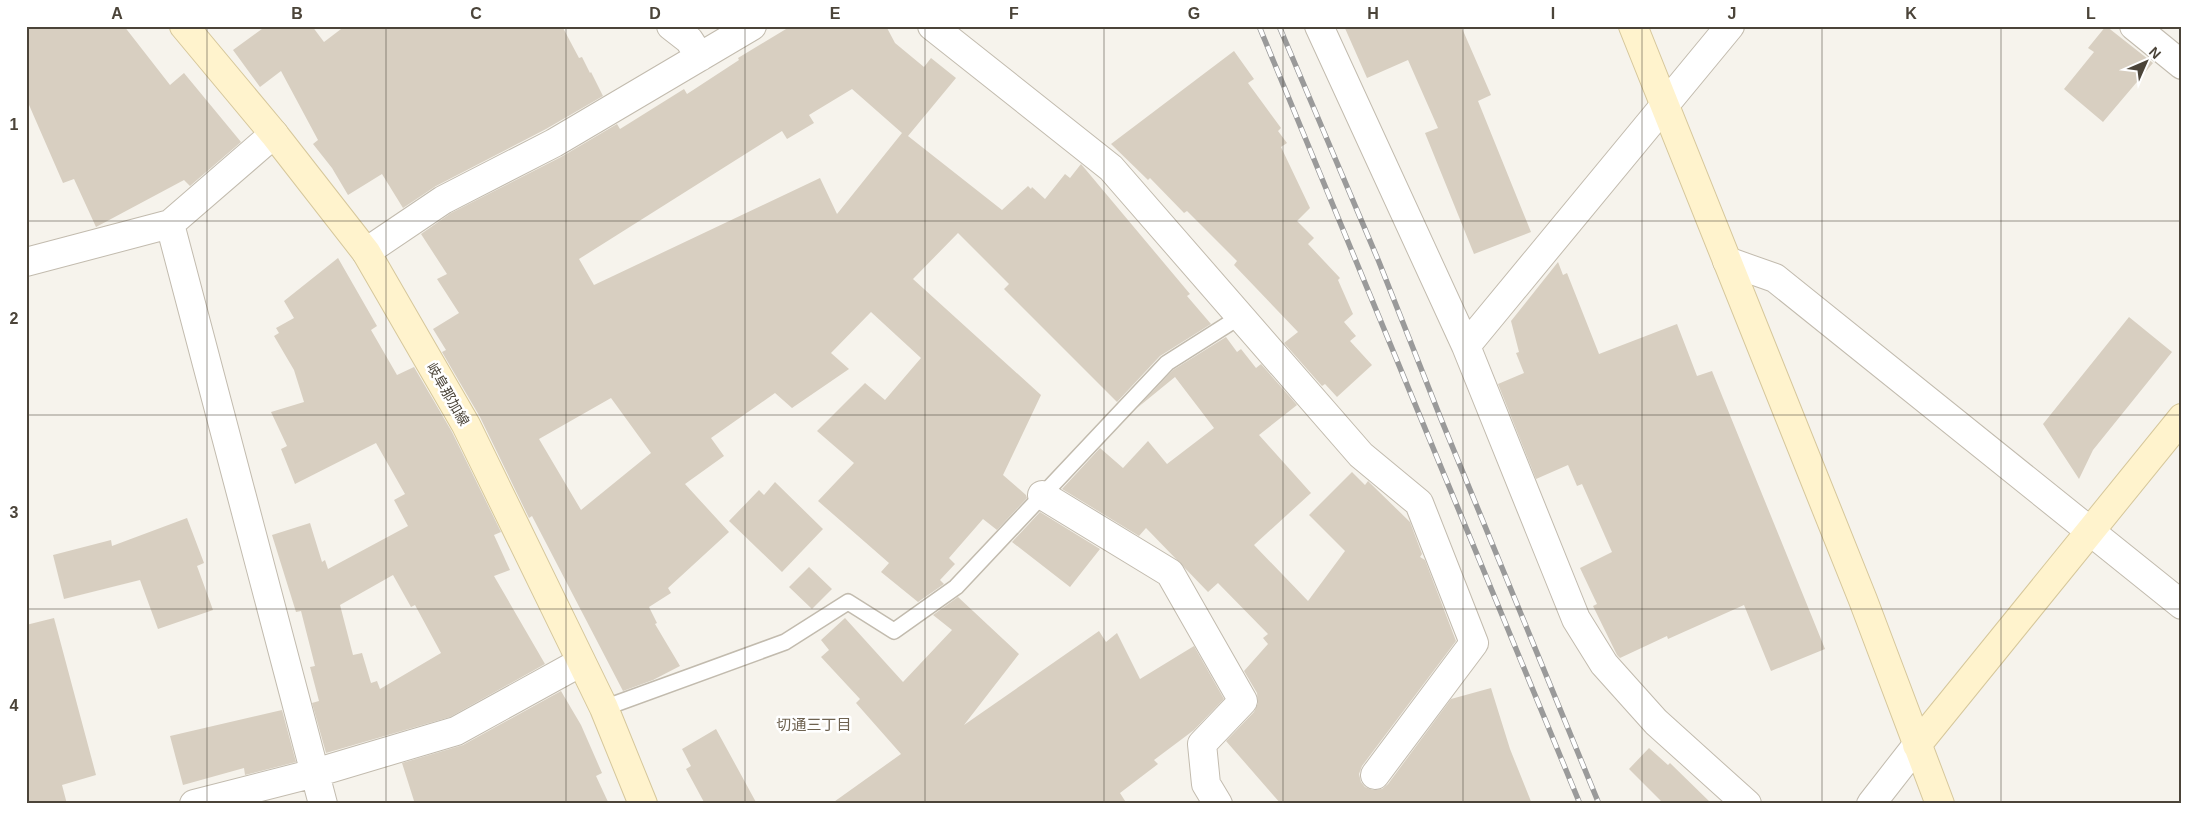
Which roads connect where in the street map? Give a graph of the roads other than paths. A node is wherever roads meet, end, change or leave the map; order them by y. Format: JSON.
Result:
{"nodes":[{"id":1,"x":184,"y":26,"type":"edge"},
{"id":2,"x":672,"y":26,"type":"edge"},
{"id":3,"x":752,"y":26,"type":"edge"},
{"id":4,"x":932,"y":26,"type":"edge"},
{"id":5,"x":1319,"y":26,"type":"edge"},
{"id":6,"x":1634,"y":26,"type":"edge"},
{"id":7,"x":1730,"y":26,"type":"edge"},
{"id":8,"x":2134,"y":26,"type":"edge"},
{"id":9,"x":700,"y":57,"type":"junction"},
{"id":10,"x":2182,"y":65,"type":"edge"},
{"id":11,"x":1664,"y":105,"type":"junction"},
{"id":12,"x":274,"y":134,"type":"junction"},
{"id":13,"x":170,"y":224,"type":"junction"},
{"id":14,"x":366,"y":252,"type":"junction"},
{"id":15,"x":1727,"y":261,"type":"junction"},
{"id":16,"x":26,"y":262,"type":"edge"},
{"id":17,"x":1241,"y":316,"type":"junction"},
{"id":18,"x":1466,"y":346,"type":"junction"},
{"id":19,"x":2182,"y":418,"type":"edge"},
{"id":20,"x":1042,"y":495,"type":"junction"},
{"id":21,"x":2090,"y":531,"type":"junction"},
{"id":22,"x":2182,"y":605,"type":"edge"},
{"id":23,"x":581,"y":662,"type":"junction"},
{"id":24,"x":604,"y":708,"type":"junction"},
{"id":25,"x":1917,"y":745,"type":"junction"},
{"id":26,"x":315,"y":772,"type":"junction"},
{"id":27,"x":1375,"y":775,"type":"dead end"},
{"id":28,"x":194,"y":804,"type":"edge"},
{"id":29,"x":323,"y":804,"type":"edge"},
{"id":30,"x":643,"y":804,"type":"edge"},
{"id":31,"x":1218,"y":804,"type":"edge"},
{"id":32,"x":1747,"y":804,"type":"edge"},
{"id":33,"x":1871,"y":804,"type":"edge"},
{"id":34,"x":1940,"y":804,"type":"edge"}],
"edges":[{"from":1,"to":12,"type":"street","name":"岐阜那加線"},
{"from":2,"to":9,"type":"street"},
{"from":3,"to":9,"type":"street"},
{"from":4,"to":17,"type":"street"},
{"from":5,"to":18,"type":"street"},
{"from":6,"to":11,"type":"street"},
{"from":7,"to":11,"type":"street"},
{"from":8,"to":10,"type":"street"},
{"from":9,"to":14,"type":"street"},
{"from":11,"to":15,"type":"street"},
{"from":11,"to":18,"type":"street"},
{"from":12,"to":13,"type":"street"},
{"from":12,"to":14,"type":"street","name":"岐阜那加線"},
{"from":13,"to":16,"type":"street"},
{"from":13,"to":26,"type":"street"},
{"from":14,"to":23,"type":"street","name":"岐阜那加線"},
{"from":15,"to":21,"type":"street"},
{"from":15,"to":25,"type":"street"},
{"from":17,"to":20,"type":"lane"},
{"from":17,"to":27,"type":"street"},
{"from":18,"to":32,"type":"street"},
{"from":19,"to":21,"type":"street"},
{"from":20,"to":24,"type":"lane"},
{"from":20,"to":31,"type":"street"},
{"from":21,"to":22,"type":"street"},
{"from":21,"to":25,"type":"street"},
{"from":23,"to":24,"type":"street","name":"岐阜那加線"},
{"from":23,"to":26,"type":"street"},
{"from":24,"to":30,"type":"street","name":"岐阜那加線"},
{"from":25,"to":33,"type":"street"},
{"from":25,"to":34,"type":"street"},
{"from":26,"to":28,"type":"street"},
{"from":26,"to":29,"type":"street"}]}
